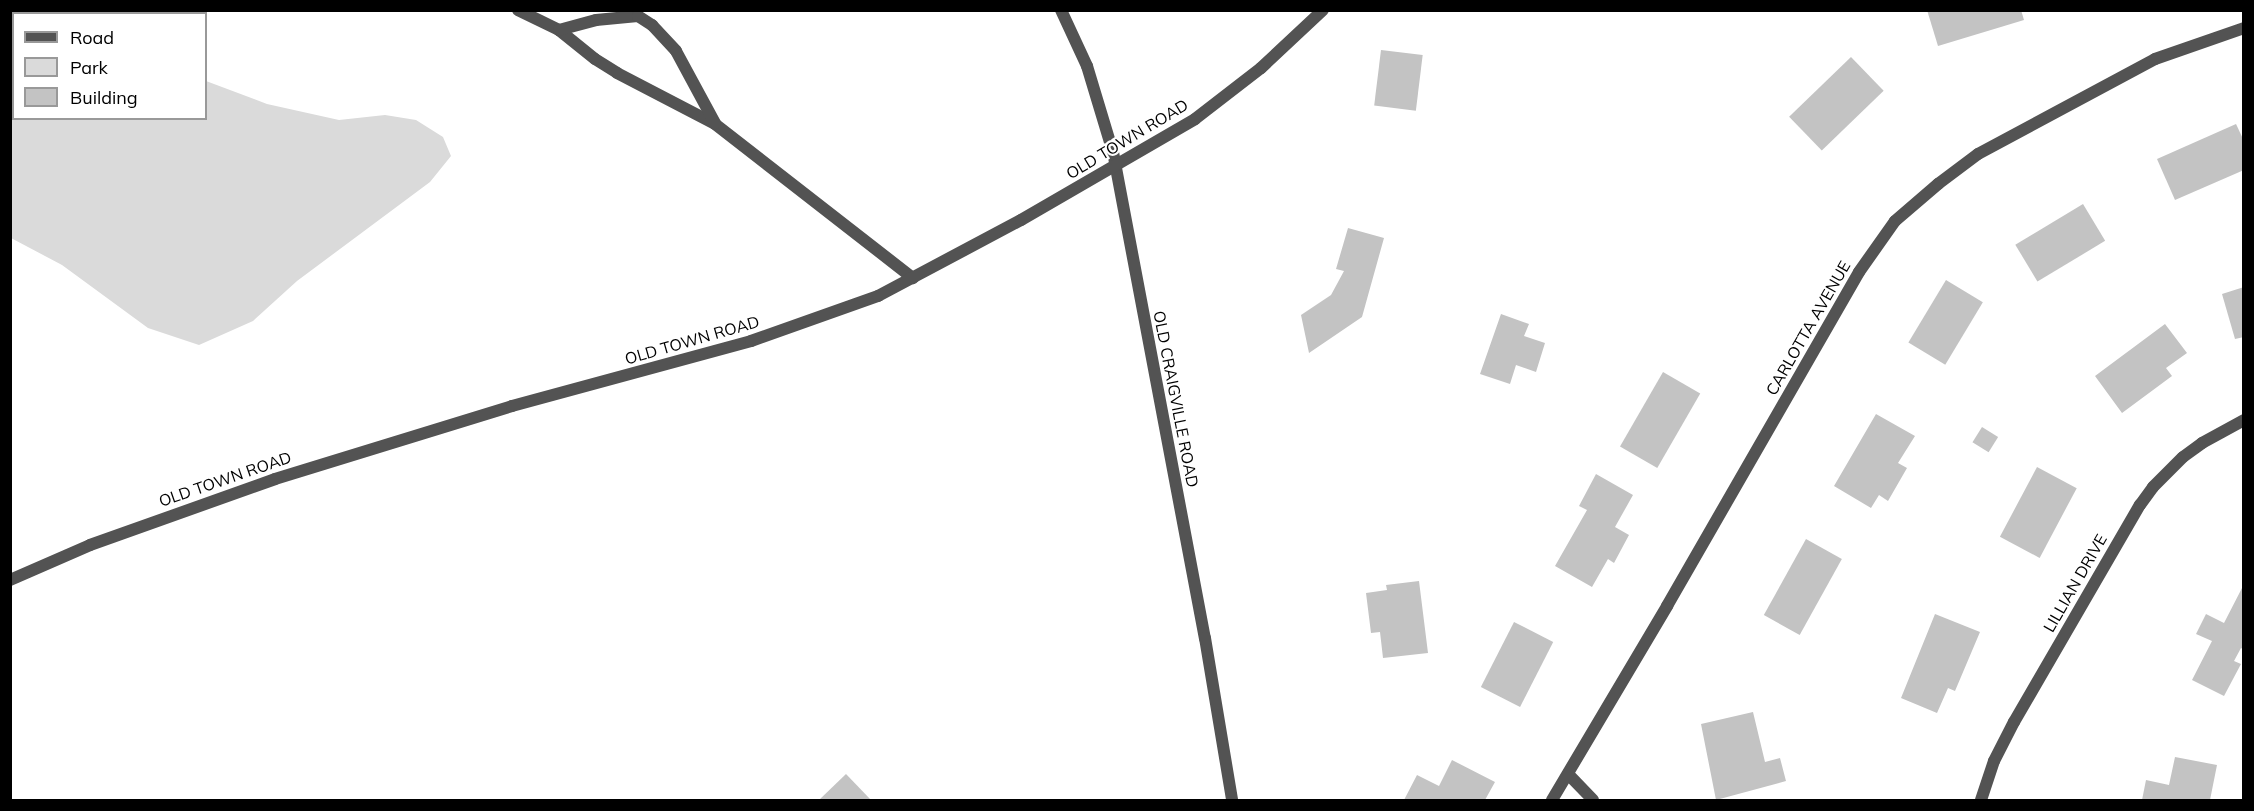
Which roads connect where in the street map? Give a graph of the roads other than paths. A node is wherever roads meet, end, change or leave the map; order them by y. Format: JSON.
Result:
{"nodes":[{"id":1,"x":518,"y":10,"type":"edge"},
{"id":2,"x":1061,"y":10,"type":"edge"},
{"id":3,"x":1323,"y":10,"type":"edge"},
{"id":4,"x":2244,"y":28,"type":"edge"},
{"id":5,"x":559,"y":30,"type":"junction"},
{"id":6,"x":715,"y":124,"type":"junction"},
{"id":7,"x":1115,"y":165,"type":"junction"},
{"id":8,"x":913,"y":278,"type":"junction"},
{"id":9,"x":2244,"y":420,"type":"edge"},
{"id":10,"x":10,"y":580,"type":"edge"},
{"id":11,"x":1568,"y":774,"type":"junction"},
{"id":12,"x":1232,"y":801,"type":"edge"},
{"id":13,"x":1552,"y":801,"type":"edge"},
{"id":14,"x":1593,"y":801,"type":"edge"},
{"id":15,"x":1981,"y":801,"type":"edge"}],
"edges":[{"from":1,"to":5,"type":"street"},
{"from":2,"to":7,"type":"street","name":"OLD CRAIGVILLE ROAD"},
{"from":3,"to":7,"type":"street","name":"OLD TOWN ROAD"},
{"from":4,"to":11,"type":"street","name":"CARLOTTA AVENUE"},
{"from":5,"to":6,"type":"street"},
{"from":5,"to":6,"type":"street"},
{"from":6,"to":8,"type":"street"},
{"from":7,"to":8,"type":"street","name":"OLD TOWN ROAD"},
{"from":7,"to":12,"type":"street","name":"OLD CRAIGVILLE ROAD"},
{"from":8,"to":10,"type":"street","name":"OLD TOWN ROAD"},
{"from":9,"to":15,"type":"street","name":"LILLIAN DRIVE"},
{"from":11,"to":13,"type":"street","name":"CARLOTTA AVENUE"},
{"from":11,"to":14,"type":"street"}]}
